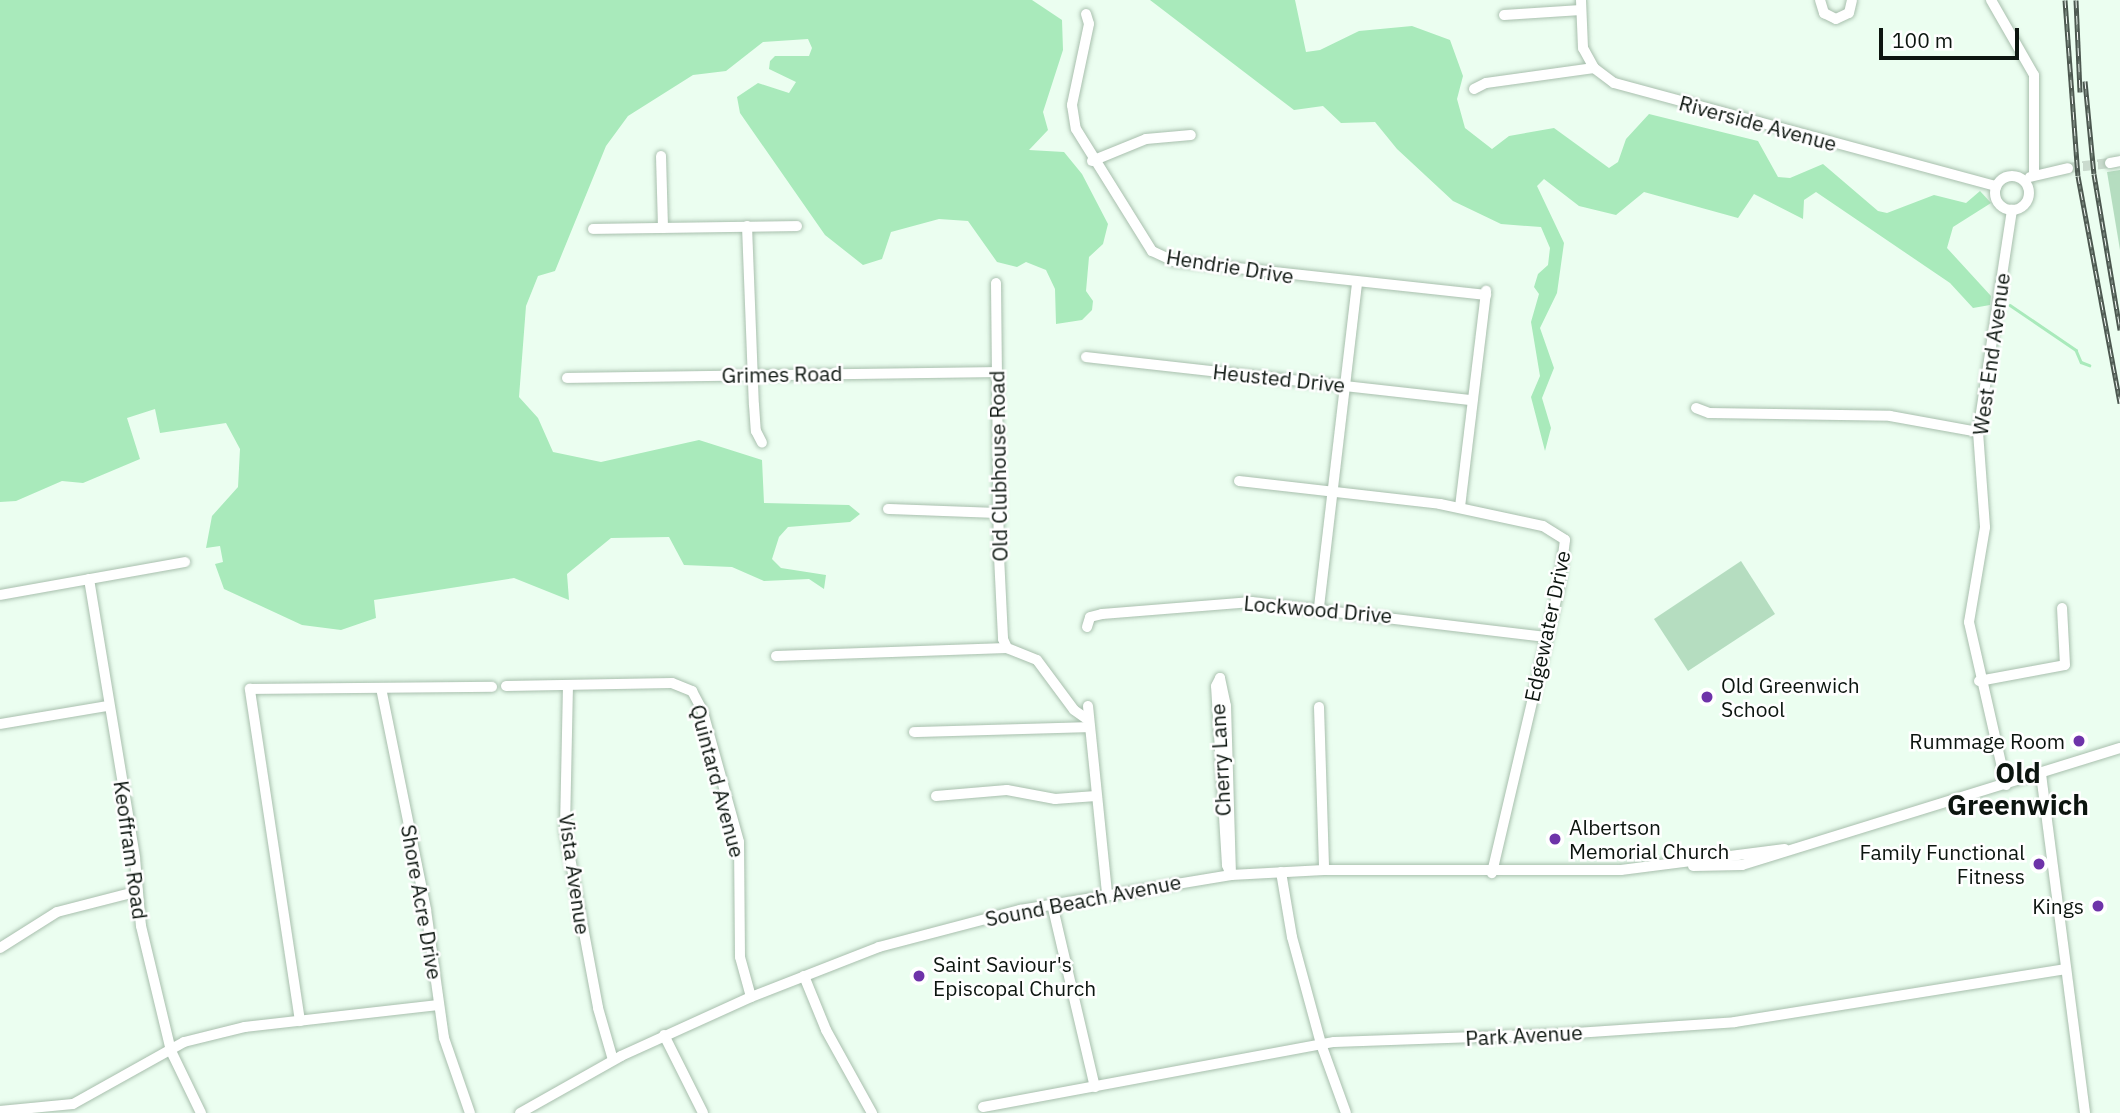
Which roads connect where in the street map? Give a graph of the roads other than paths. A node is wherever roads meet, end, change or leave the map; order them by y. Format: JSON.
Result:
{"nodes":[{"id":1,"x":1820,"y":0,"type":"edge"},
{"id":2,"x":1852,"y":0,"type":"edge"},
{"id":3,"x":1991,"y":0,"type":"edge"},
{"id":4,"x":1581,"y":5,"type":"edge"},
{"id":5,"x":1086,"y":14,"type":"dead end"},
{"id":6,"x":1504,"y":15,"type":"dead end"},
{"id":7,"x":1594,"y":68,"type":"junction"},
{"id":8,"x":1474,"y":89,"type":"dead end"},
{"id":9,"x":1191,"y":135,"type":"dead end"},
{"id":10,"x":661,"y":156,"type":"dead end"},
{"id":11,"x":1092,"y":161,"type":"junction"},
{"id":12,"x":2068,"y":168,"type":"tunnel mouth"},
{"id":13,"x":2034,"y":173,"type":"junction"},
{"id":14,"x":2025,"y":181,"type":"junction"},
{"id":15,"x":1996,"y":186,"type":"junction"},
{"id":16,"x":2012,"y":210,"type":"junction"},
{"id":17,"x":747,"y":226,"type":"junction"},
{"id":18,"x":797,"y":226,"type":"dead end"},
{"id":19,"x":663,"y":228,"type":"junction"},
{"id":20,"x":593,"y":229,"type":"dead end"},
{"id":21,"x":996,"y":283,"type":"dead end"},
{"id":22,"x":1357,"y":283,"type":"junction"},
{"id":23,"x":1086,"y":357,"type":"dead end"},
{"id":24,"x":996,"y":372,"type":"junction"},
{"id":25,"x":753,"y":375,"type":"junction"},
{"id":26,"x":567,"y":378,"type":"dead end"},
{"id":27,"x":1346,"y":386,"type":"junction"},
{"id":28,"x":1472,"y":400,"type":"junction"},
{"id":29,"x":1696,"y":408,"type":"dead end"},
{"id":30,"x":1978,"y":432,"type":"junction"},
{"id":31,"x":762,"y":443,"type":"dead end"},
{"id":32,"x":1239,"y":481,"type":"dead end"},
{"id":33,"x":1334,"y":491,"type":"junction"},
{"id":34,"x":1460,"y":507,"type":"junction"},
{"id":35,"x":888,"y":509,"type":"dead end"},
{"id":36,"x":999,"y":513,"type":"junction"},
{"id":37,"x":185,"y":562,"type":"dead end"},
{"id":38,"x":89,"y":579,"type":"junction"},
{"id":39,"x":0,"y":595,"type":"edge"},
{"id":40,"x":1319,"y":607,"type":"junction"},
{"id":41,"x":2062,"y":608,"type":"dead end"},
{"id":42,"x":1088,"y":622,"type":"dead end"},
{"id":43,"x":1546,"y":637,"type":"junction"},
{"id":44,"x":1007,"y":648,"type":"junction"},
{"id":45,"x":776,"y":656,"type":"dead end"},
{"id":46,"x":1979,"y":681,"type":"junction"},
{"id":47,"x":568,"y":685,"type":"junction"},
{"id":48,"x":506,"y":686,"type":"dead end"},
{"id":49,"x":492,"y":687,"type":"dead end"},
{"id":50,"x":381,"y":688,"type":"junction"},
{"id":51,"x":108,"y":706,"type":"junction"},
{"id":52,"x":1088,"y":706,"type":"dead end"},
{"id":53,"x":1319,"y":707,"type":"dead end"},
{"id":54,"x":1088,"y":723,"type":"junction"},
{"id":55,"x":0,"y":724,"type":"edge"},
{"id":56,"x":914,"y":732,"type":"dead end"},
{"id":57,"x":2120,"y":748,"type":"edge"},
{"id":58,"x":2041,"y":774,"type":"junction"},
{"id":59,"x":2006,"y":785,"type":"junction"},
{"id":60,"x":936,"y":796,"type":"dead end"},
{"id":61,"x":1096,"y":796,"type":"junction"},
{"id":62,"x":1730,"y":855,"type":"junction"},
{"id":63,"x":1748,"y":856,"type":"junction"},
{"id":64,"x":1687,"y":865,"type":"junction"},
{"id":65,"x":1735,"y":867,"type":"junction"},
{"id":66,"x":1324,"y":870,"type":"junction"},
{"id":67,"x":1281,"y":872,"type":"junction"},
{"id":68,"x":1492,"y":873,"type":"junction"},
{"id":69,"x":1231,"y":875,"type":"junction"},
{"id":70,"x":135,"y":892,"type":"junction"},
{"id":71,"x":1107,"y":894,"type":"junction"},
{"id":72,"x":1052,"y":904,"type":"junction"},
{"id":73,"x":0,"y":948,"type":"edge"},
{"id":74,"x":2066,"y":969,"type":"junction"},
{"id":75,"x":804,"y":976,"type":"junction"},
{"id":76,"x":751,"y":997,"type":"junction"},
{"id":77,"x":438,"y":1005,"type":"junction"},
{"id":78,"x":300,"y":1021,"type":"junction"},
{"id":79,"x":664,"y":1035,"type":"junction"},
{"id":80,"x":1321,"y":1044,"type":"junction"},
{"id":81,"x":172,"y":1051,"type":"junction"},
{"id":82,"x":613,"y":1060,"type":"junction"},
{"id":83,"x":1095,"y":1087,"type":"junction"},
{"id":84,"x":983,"y":1107,"type":"dead end"},
{"id":85,"x":0,"y":1111,"type":"edge"},
{"id":86,"x":201,"y":1113,"type":"edge"},
{"id":87,"x":470,"y":1113,"type":"edge"},
{"id":88,"x":520,"y":1113,"type":"edge"},
{"id":89,"x":703,"y":1113,"type":"edge"},
{"id":90,"x":872,"y":1113,"type":"edge"},
{"id":91,"x":1346,"y":1113,"type":"edge"},
{"id":92,"x":2085,"y":1113,"type":"edge"}],
"edges":[{"from":1,"to":2,"type":"street"},
{"from":3,"to":13,"type":"street"},
{"from":4,"to":6,"type":"street"},
{"from":4,"to":7,"type":"street"},
{"from":5,"to":11,"type":"street","name":"Hendrie Drive"},
{"from":7,"to":8,"type":"street"},
{"from":7,"to":15,"type":"street","name":"Riverside Avenue"},
{"from":9,"to":11,"type":"street"},
{"from":10,"to":19,"type":"street"},
{"from":11,"to":22,"type":"street","name":"Hendrie Drive"},
{"from":12,"to":13,"type":"street"},
{"from":13,"to":14,"type":"street"},
{"from":14,"to":15,"type":"street"},
{"from":14,"to":16,"type":"street"},
{"from":15,"to":16,"type":"street"},
{"from":16,"to":30,"type":"street","name":"West End Avenue"},
{"from":17,"to":18,"type":"street"},
{"from":17,"to":19,"type":"street"},
{"from":17,"to":25,"type":"street"},
{"from":19,"to":20,"type":"street"},
{"from":21,"to":24,"type":"street","name":"Old Clubhouse Road"},
{"from":22,"to":27,"type":"street"},
{"from":22,"to":28,"type":"street","name":"Hendrie Drive"},
{"from":23,"to":27,"type":"street","name":"Heusted Drive"},
{"from":24,"to":25,"type":"street","name":"Grimes Road"},
{"from":24,"to":36,"type":"street","name":"Old Clubhouse Road"},
{"from":25,"to":26,"type":"street","name":"Grimes Road"},
{"from":25,"to":31,"type":"street"},
{"from":27,"to":28,"type":"street","name":"Heusted Drive"},
{"from":27,"to":33,"type":"street"},
{"from":28,"to":34,"type":"street"},
{"from":29,"to":30,"type":"street"},
{"from":30,"to":46,"type":"street","name":"West End Avenue"},
{"from":32,"to":33,"type":"street"},
{"from":33,"to":34,"type":"street"},
{"from":33,"to":40,"type":"street"},
{"from":34,"to":43,"type":"street","name":"Edgewater Drive"},
{"from":35,"to":36,"type":"street"},
{"from":36,"to":44,"type":"street","name":"Old Clubhouse Road"},
{"from":37,"to":38,"type":"street"},
{"from":38,"to":39,"type":"street"},
{"from":38,"to":51,"type":"street","name":"Keoffram Road"},
{"from":40,"to":42,"type":"street","name":"Lockwood Drive"},
{"from":40,"to":43,"type":"street","name":"Lockwood Drive"},
{"from":41,"to":46,"type":"street"},
{"from":43,"to":68,"type":"street","name":"Edgewater Drive"},
{"from":44,"to":45,"type":"street"},
{"from":44,"to":54,"type":"street"},
{"from":46,"to":59,"type":"street","name":"West End Avenue"},
{"from":47,"to":48,"type":"street","name":"Quintard Avenue"},
{"from":47,"to":76,"type":"street","name":"Quintard Avenue"},
{"from":47,"to":82,"type":"street","name":"Vista Avenue"},
{"from":49,"to":50,"type":"street"},
{"from":50,"to":77,"type":"street","name":"Shore Acre Drive"},
{"from":50,"to":78,"type":"street"},
{"from":51,"to":55,"type":"street"},
{"from":51,"to":70,"type":"street","name":"Keoffram Road"},
{"from":52,"to":54,"type":"street"},
{"from":53,"to":66,"type":"street"},
{"from":54,"to":56,"type":"street"},
{"from":54,"to":61,"type":"street"},
{"from":57,"to":58,"type":"street","name":"Sound Beach Avenue"},
{"from":58,"to":59,"type":"street","name":"Sound Beach Avenue"},
{"from":58,"to":74,"type":"street"},
{"from":59,"to":63,"type":"street","name":"Sound Beach Avenue"},
{"from":60,"to":61,"type":"street"},
{"from":61,"to":71,"type":"street"},
{"from":62,"to":63,"type":"street","name":"Sound Beach Avenue"},
{"from":62,"to":64,"type":"street","name":"Sound Beach Avenue"},
{"from":62,"to":65,"type":"street"},
{"from":63,"to":65,"type":"street","name":"Sound Beach Avenue"},
{"from":64,"to":65,"type":"street","name":"Sound Beach Avenue"},
{"from":64,"to":68,"type":"street","name":"Sound Beach Avenue"},
{"from":66,"to":67,"type":"street","name":"Sound Beach Avenue"},
{"from":66,"to":68,"type":"street","name":"Sound Beach Avenue"},
{"from":67,"to":69,"type":"street","name":"Sound Beach Avenue"},
{"from":67,"to":80,"type":"street"},
{"from":69,"to":69,"type":"street","name":"Cherry Lane"},
{"from":69,"to":71,"type":"street","name":"Sound Beach Avenue"},
{"from":70,"to":73,"type":"street"},
{"from":70,"to":81,"type":"street","name":"Keoffram Road"},
{"from":71,"to":72,"type":"street","name":"Sound Beach Avenue"},
{"from":72,"to":75,"type":"street","name":"Sound Beach Avenue"},
{"from":72,"to":83,"type":"street"},
{"from":74,"to":80,"type":"street","name":"Park Avenue"},
{"from":74,"to":92,"type":"street"},
{"from":75,"to":76,"type":"street","name":"Sound Beach Avenue"},
{"from":75,"to":90,"type":"street"},
{"from":76,"to":79,"type":"street","name":"Sound Beach Avenue"},
{"from":77,"to":78,"type":"street"},
{"from":77,"to":87,"type":"street","name":"Shore Acre Drive"},
{"from":78,"to":81,"type":"street"},
{"from":79,"to":82,"type":"street","name":"Sound Beach Avenue"},
{"from":79,"to":89,"type":"street"},
{"from":80,"to":83,"type":"street","name":"Park Avenue"},
{"from":80,"to":91,"type":"street"},
{"from":81,"to":85,"type":"street"},
{"from":81,"to":86,"type":"street","name":"Keoffram Road"},
{"from":82,"to":88,"type":"street","name":"Sound Beach Avenue"},
{"from":83,"to":84,"type":"street","name":"Park Avenue"}]}
